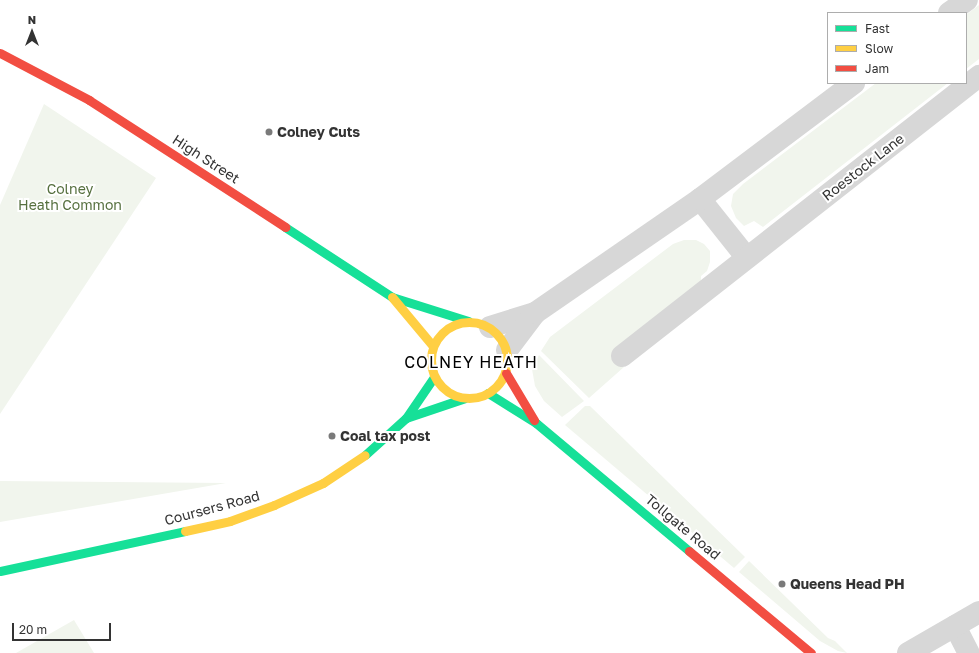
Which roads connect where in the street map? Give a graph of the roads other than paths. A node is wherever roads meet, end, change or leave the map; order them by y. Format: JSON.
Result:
{"nodes":[{"id":1,"x":967,"y":0,"type":"edge"},
{"id":2,"x":950,"y":12,"type":"edge"},
{"id":3,"x":0,"y":53,"type":"edge"},
{"id":4,"x":979,"y":76,"type":"edge"},
{"id":5,"x":853,"y":84,"type":"edge"},
{"id":6,"x":700,"y":199,"type":"junction"},
{"id":7,"x":747,"y":258,"type":"junction"},
{"id":8,"x":392,"y":297,"type":"junction"},
{"id":9,"x":535,"y":313,"type":"junction"},
{"id":10,"x":468,"y":321,"type":"junction"},
{"id":11,"x":490,"y":327,"type":"junction"},
{"id":12,"x":433,"y":346,"type":"junction"},
{"id":13,"x":507,"y":350,"type":"junction"},
{"id":14,"x":622,"y":356,"type":"dead end"},
{"id":15,"x":506,"y":373,"type":"junction"},
{"id":16,"x":434,"y":377,"type":"junction"},
{"id":17,"x":488,"y":393,"type":"junction"},
{"id":18,"x":465,"y":398,"type":"junction"},
{"id":19,"x":406,"y":418,"type":"junction"},
{"id":20,"x":536,"y":423,"type":"junction"},
{"id":21,"x":0,"y":572,"type":"edge"},
{"id":22,"x":979,"y":612,"type":"edge"},
{"id":23,"x":955,"y":626,"type":"junction"},
{"id":24,"x":811,"y":653,"type":"edge"},
{"id":25,"x":908,"y":653,"type":"edge"},
{"id":26,"x":969,"y":653,"type":"edge"}],
"edges":[{"from":1,"to":2,"type":"street"},
{"from":3,"to":8,"type":"street","name":"High Street"},
{"from":4,"to":7,"type":"street","name":"Roestock Lane"},
{"from":5,"to":6,"type":"street"},
{"from":6,"to":7,"type":"street"},
{"from":6,"to":9,"type":"street"},
{"from":7,"to":14,"type":"street","name":"Roestock Lane"},
{"from":8,"to":10,"type":"street","name":"High Street"},
{"from":8,"to":12,"type":"street","name":"High Street"},
{"from":9,"to":11,"type":"street"},
{"from":9,"to":13,"type":"street"},
{"from":10,"to":11,"type":"street"},
{"from":10,"to":12,"type":"street"},
{"from":11,"to":13,"type":"street"},
{"from":12,"to":16,"type":"street"},
{"from":13,"to":15,"type":"street"},
{"from":15,"to":17,"type":"street"},
{"from":15,"to":20,"type":"street","name":"Tollgate Road"},
{"from":16,"to":18,"type":"street"},
{"from":16,"to":19,"type":"street","name":"Coursers Road"},
{"from":17,"to":18,"type":"street"},
{"from":17,"to":20,"type":"street","name":"Tollgate Road"},
{"from":18,"to":19,"type":"street","name":"Coursers Road"},
{"from":19,"to":21,"type":"street","name":"Coursers Road"},
{"from":20,"to":24,"type":"street","name":"Tollgate Road"},
{"from":22,"to":23,"type":"street"},
{"from":23,"to":25,"type":"street"},
{"from":23,"to":26,"type":"street"}]}
